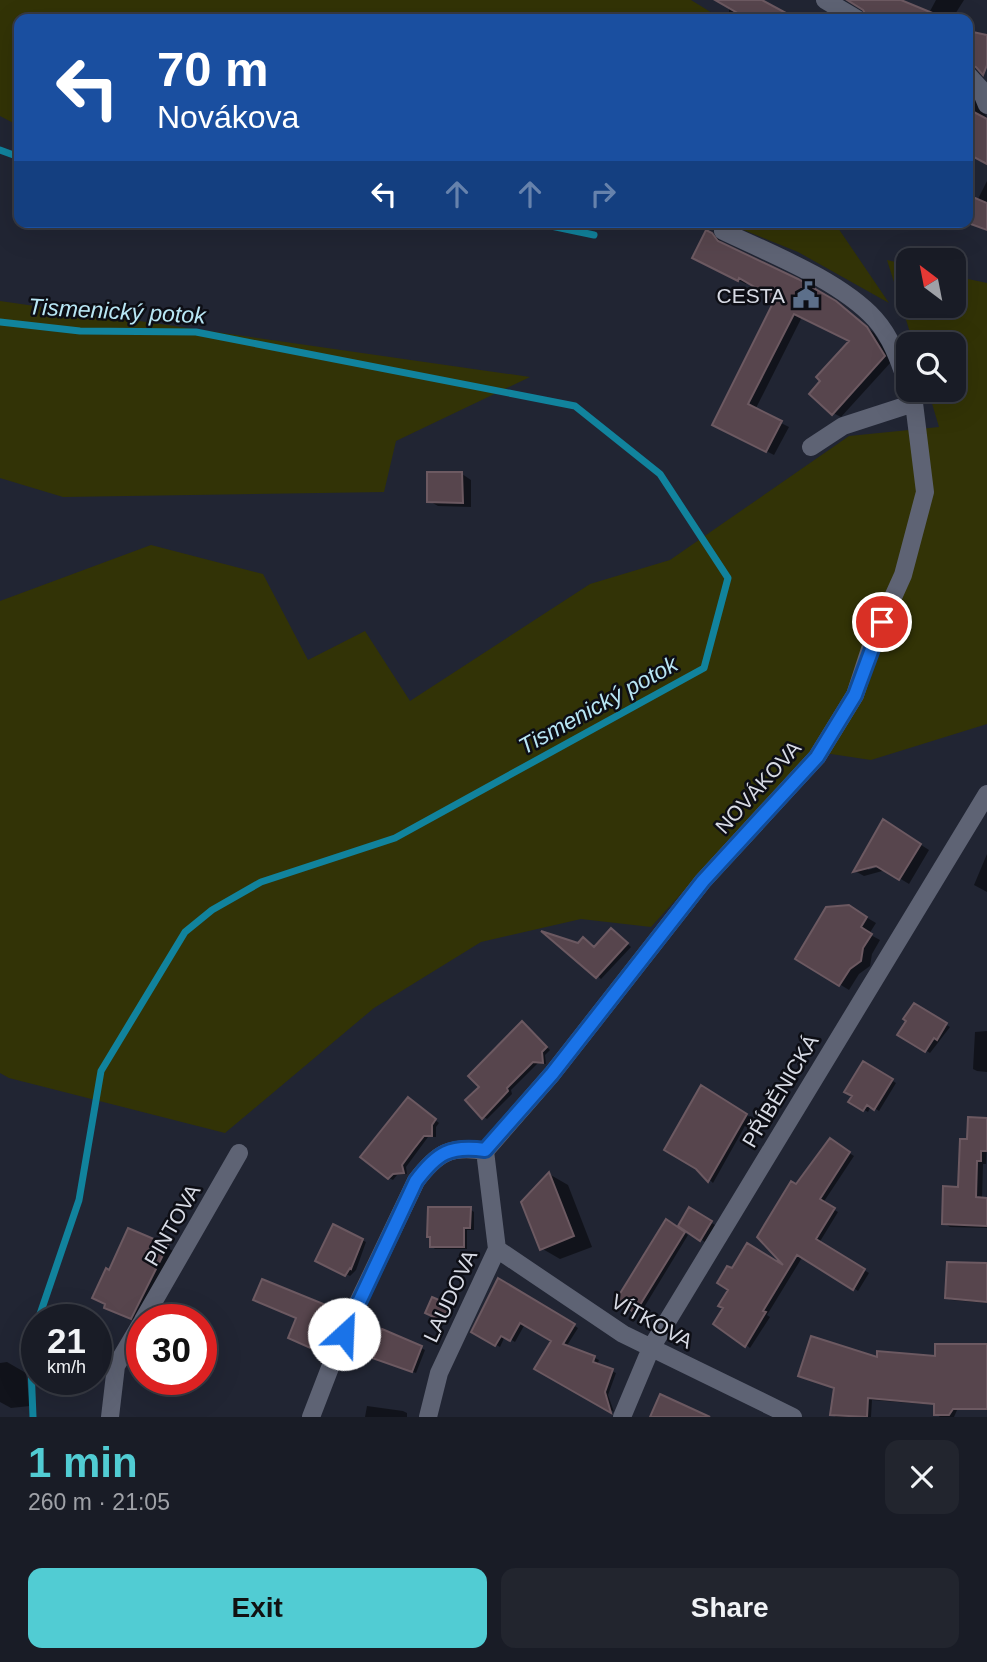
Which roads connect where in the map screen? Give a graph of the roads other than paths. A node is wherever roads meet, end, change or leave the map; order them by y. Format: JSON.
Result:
{"nodes":[{"id":1,"x":825,"y":0,"type":"edge"},
{"id":2,"x":849,"y":14,"type":"edge"},
{"id":3,"x":973,"y":80,"type":"edge"},
{"id":4,"x":987,"y":105,"type":"edge"},
{"id":5,"x":723,"y":231,"type":"dead end"},
{"id":6,"x":896,"y":353,"type":"edge"},
{"id":7,"x":896,"y":400,"type":"edge"},
{"id":8,"x":912,"y":402,"type":"edge"},
{"id":9,"x":811,"y":447,"type":"dead end"},
{"id":10,"x":987,"y":794,"type":"edge"},
{"id":11,"x":485,"y":1150,"type":"junction"},
{"id":12,"x":239,"y":1153,"type":"dead end"},
{"id":13,"x":496,"y":1250,"type":"junction"},
{"id":14,"x":152,"y":1304,"type":"edge"},
{"id":15,"x":651,"y":1348,"type":"junction"},
{"id":16,"x":126,"y":1349,"type":"edge"},
{"id":17,"x":110,"y":1417,"type":"edge"},
{"id":18,"x":311,"y":1417,"type":"edge"},
{"id":19,"x":428,"y":1417,"type":"edge"},
{"id":20,"x":621,"y":1417,"type":"edge"},
{"id":21,"x":793,"y":1417,"type":"edge"}],
"edges":[{"from":1,"to":2,"type":"street"},
{"from":3,"to":4,"type":"street"},
{"from":5,"to":6,"type":"street","name":"NOVÁKOVA"},
{"from":7,"to":9,"type":"street"},
{"from":8,"to":11,"type":"street","name":"NOVÁKOVA"},
{"from":10,"to":15,"type":"street","name":"PŘÍBĚNICKÁ"},
{"from":11,"to":13,"type":"street","name":"LAUDOVA"},
{"from":11,"to":18,"type":"street"},
{"from":12,"to":14,"type":"street","name":"PINTOVA"},
{"from":13,"to":15,"type":"street","name":"VÍTKOVA"},
{"from":13,"to":19,"type":"street","name":"LAUDOVA"},
{"from":15,"to":20,"type":"street","name":"PŘÍBĚNICKÁ"},
{"from":15,"to":21,"type":"street","name":"VÍTKOVA"},
{"from":16,"to":17,"type":"street","name":"PINTOVA"}]}
